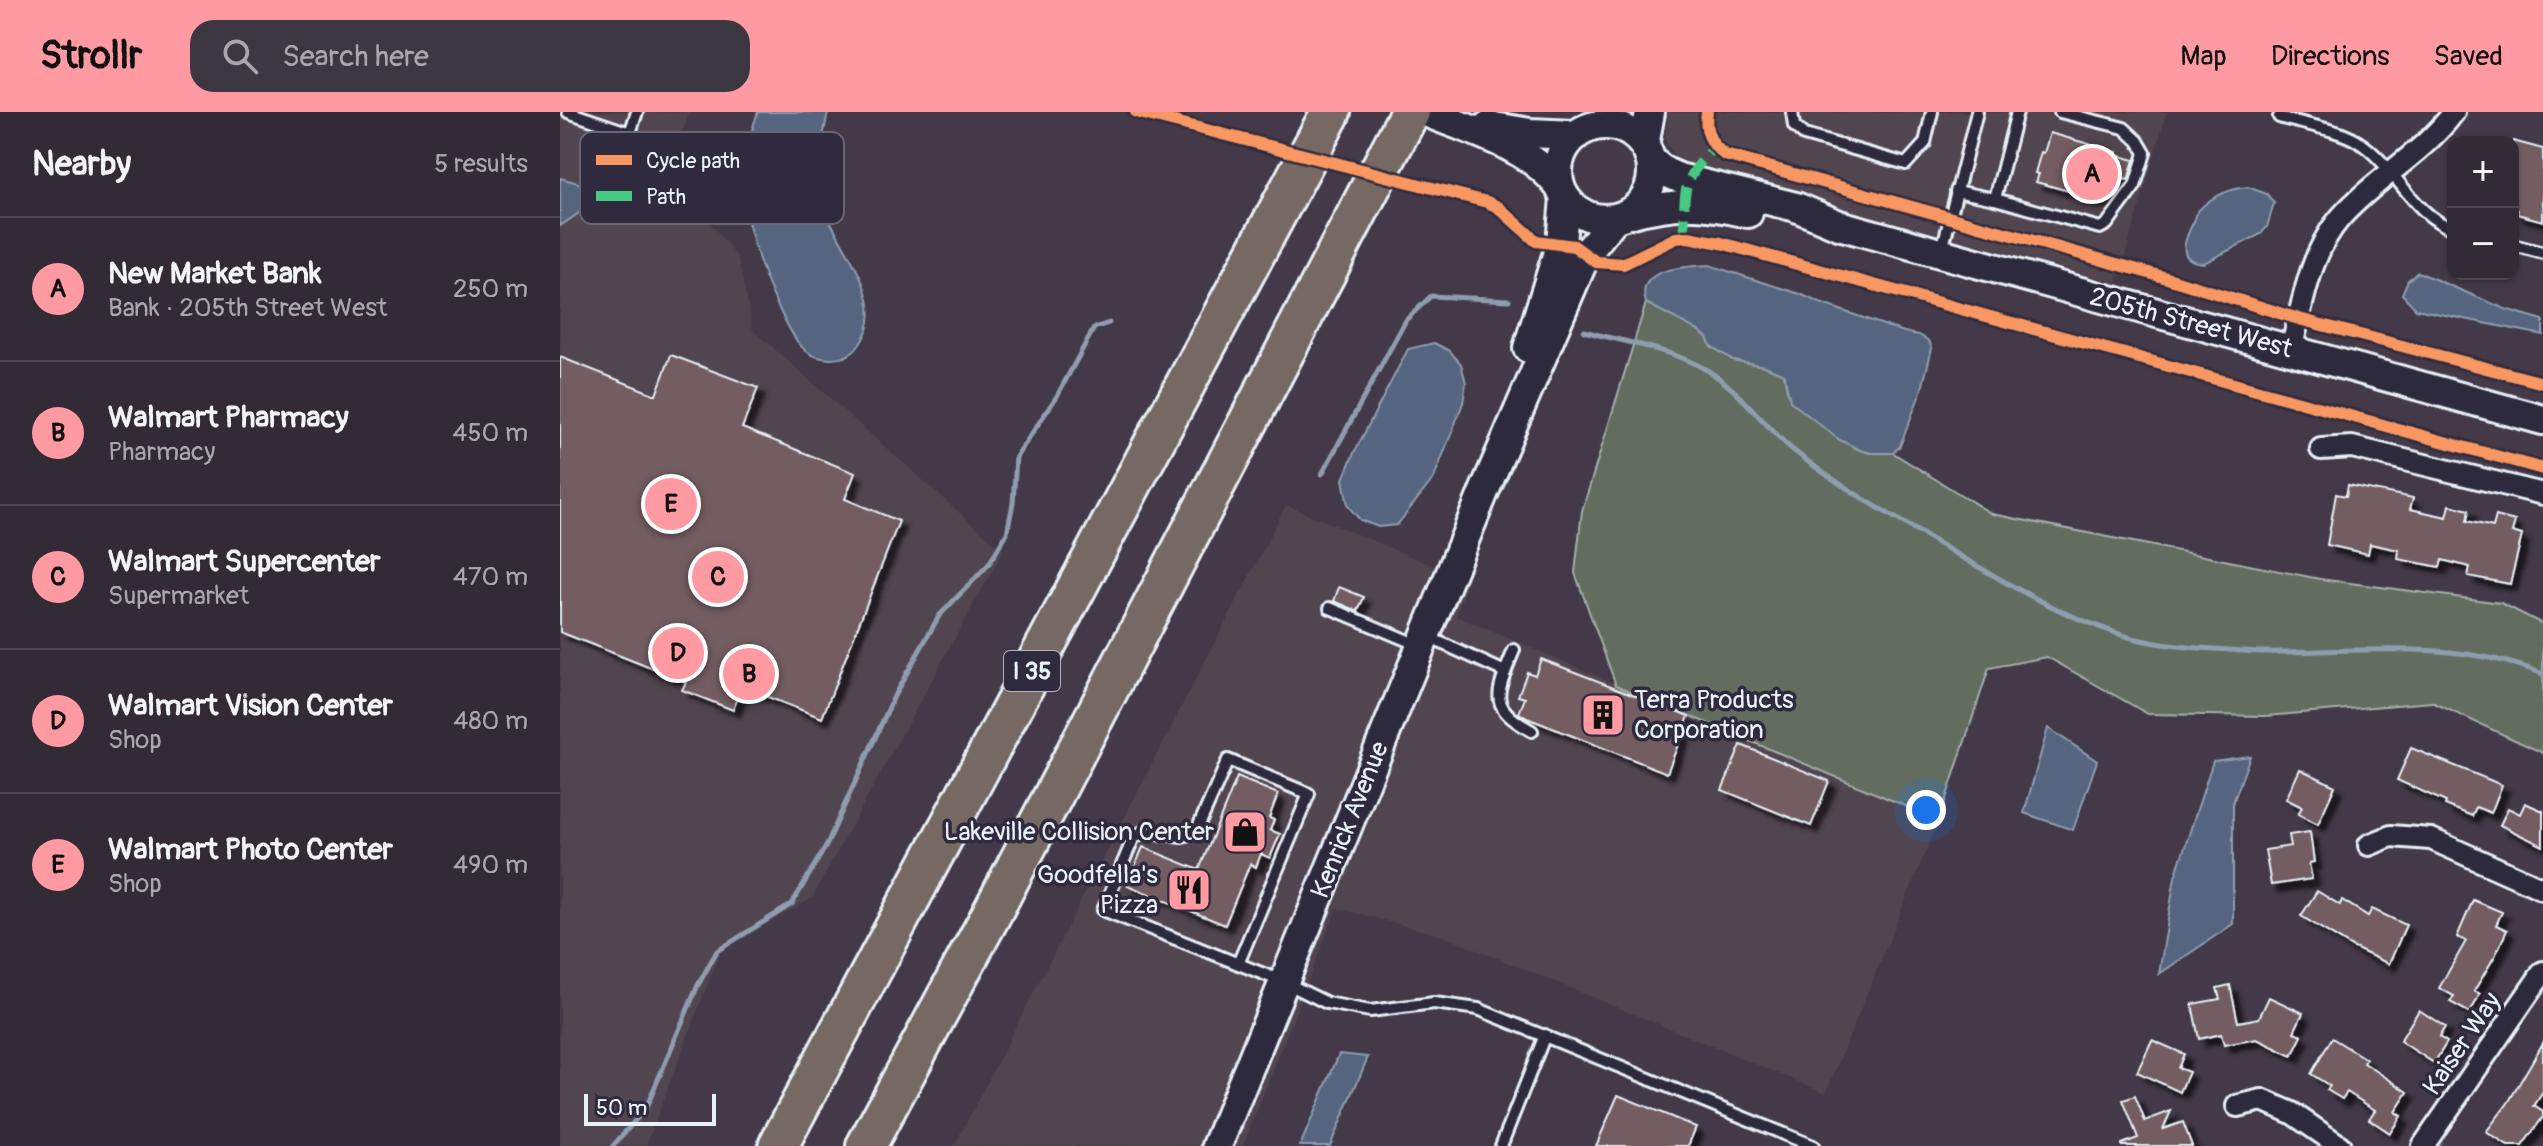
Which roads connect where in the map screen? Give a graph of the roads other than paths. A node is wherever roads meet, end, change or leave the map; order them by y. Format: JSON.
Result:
{"nodes":[{"id":1,"x":568,"y":112,"type":"edge"},
{"id":2,"x":637,"y":112,"type":"edge"},
{"id":3,"x":1331,"y":112,"type":"edge"},
{"id":4,"x":1410,"y":112,"type":"edge"},
{"id":5,"x":1426,"y":112,"type":"edge"},
{"id":6,"x":1650,"y":112,"type":"edge"},
{"id":7,"x":1792,"y":112,"type":"edge"},
{"id":8,"x":1932,"y":112,"type":"edge"},
{"id":9,"x":1977,"y":112,"type":"edge"},
{"id":10,"x":2017,"y":112,"type":"edge"},
{"id":11,"x":2060,"y":112,"type":"edge"},
{"id":12,"x":2454,"y":112,"type":"edge"},
{"id":13,"x":2279,"y":117,"type":"dead end"},
{"id":14,"x":1595,"y":124,"type":"edge"},
{"id":15,"x":627,"y":132,"type":"edge"},
{"id":16,"x":630,"y":132,"type":"edge"},
{"id":17,"x":1648,"y":154,"type":"junction"},
{"id":18,"x":2390,"y":173,"type":"junction"},
{"id":19,"x":1956,"y":191,"type":"junction"},
{"id":20,"x":1562,"y":192,"type":"junction"},
{"id":21,"x":1995,"y":199,"type":"junction"},
{"id":22,"x":1621,"y":216,"type":"junction"},
{"id":23,"x":1839,"y":225,"type":"junction"},
{"id":24,"x":2447,"y":226,"type":"edge"},
{"id":25,"x":2519,"y":247,"type":"edge"},
{"id":26,"x":2543,"y":253,"type":"edge"},
{"id":27,"x":1941,"y":254,"type":"junction"},
{"id":28,"x":2291,"y":351,"type":"junction"},
{"id":29,"x":2543,"y":420,"type":"edge"},
{"id":30,"x":2321,"y":449,"type":"dead end"},
{"id":31,"x":1483,"y":494,"type":"junction"},
{"id":32,"x":2543,"y":494,"type":"edge"},
{"id":33,"x":1330,"y":608,"type":"dead end"},
{"id":34,"x":1422,"y":640,"type":"junction"},
{"id":35,"x":1514,"y":650,"type":"dead end"},
{"id":36,"x":1505,"y":672,"type":"junction"},
{"id":37,"x":1532,"y":731,"type":"dead end"},
{"id":38,"x":2369,"y":845,"type":"dead end"},
{"id":39,"x":2543,"y":889,"type":"edge"},
{"id":40,"x":992,"y":913,"type":"junction"},
{"id":41,"x":1238,"y":964,"type":"junction"},
{"id":42,"x":2543,"y":972,"type":"edge"},
{"id":43,"x":1284,"y":982,"type":"junction"},
{"id":44,"x":1545,"y":1035,"type":"junction"},
{"id":45,"x":2237,"y":1106,"type":"dead end"},
{"id":46,"x":778,"y":1146,"type":"edge"},
{"id":47,"x":866,"y":1146,"type":"edge"},
{"id":48,"x":896,"y":1146,"type":"edge"},
{"id":49,"x":1217,"y":1146,"type":"edge"},
{"id":50,"x":1501,"y":1146,"type":"edge"},
{"id":51,"x":1813,"y":1146,"type":"edge"},
{"id":52,"x":2340,"y":1146,"type":"edge"},
{"id":53,"x":2423,"y":1146,"type":"edge"}],
"edges":[{"from":1,"to":15,"type":"lane"},
{"from":2,"to":16,"type":"lane"},
{"from":3,"to":46,"type":"highway","number":"I 35"},
{"from":4,"to":40,"type":"highway"},
{"from":5,"to":14,"type":"street"},
{"from":5,"to":20,"type":"street"},
{"from":6,"to":17,"type":"street"},
{"from":7,"to":8,"type":"lane"},
{"from":9,"to":19,"type":"lane"},
{"from":10,"to":21,"type":"lane"},
{"from":11,"to":21,"type":"lane"},
{"from":12,"to":18,"type":"street"},
{"from":13,"to":18,"type":"lane"},
{"from":14,"to":17,"type":"street"},
{"from":14,"to":20,"type":"street"},
{"from":17,"to":22,"type":"street"},
{"from":17,"to":23,"type":"street","name":"205th Street West"},
{"from":18,"to":24,"type":"lane"},
{"from":18,"to":28,"type":"street"},
{"from":19,"to":21,"type":"lane"},
{"from":19,"to":27,"type":"lane"},
{"from":20,"to":22,"type":"street"},
{"from":20,"to":31,"type":"street","name":"Kenrick Avenue"},
{"from":22,"to":23,"type":"street","name":"205th Street West"},
{"from":22,"to":31,"type":"street","name":"Kenrick Avenue"},
{"from":23,"to":27,"type":"street","name":"205th Street West"},
{"from":25,"to":26,"type":"lane"},
{"from":27,"to":28,"type":"street","name":"205th Street West"},
{"from":28,"to":29,"type":"street","name":"205th Street West"},
{"from":30,"to":32,"type":"street"},
{"from":31,"to":34,"type":"street","name":"Kenrick Avenue"},
{"from":33,"to":34,"type":"lane"},
{"from":34,"to":36,"type":"lane"},
{"from":34,"to":43,"type":"street","name":"Kenrick Avenue"},
{"from":35,"to":36,"type":"lane"},
{"from":36,"to":37,"type":"lane"},
{"from":38,"to":39,"type":"street"},
{"from":40,"to":47,"type":"highway"},
{"from":40,"to":48,"type":"highway"},
{"from":41,"to":41,"type":"lane"},
{"from":41,"to":43,"type":"lane"},
{"from":42,"to":53,"type":"street","name":"Kaiser Way"},
{"from":43,"to":44,"type":"lane"},
{"from":43,"to":49,"type":"street","name":"Kenrick Avenue"},
{"from":44,"to":50,"type":"lane"},
{"from":44,"to":51,"type":"lane"},
{"from":45,"to":52,"type":"street"}]}
